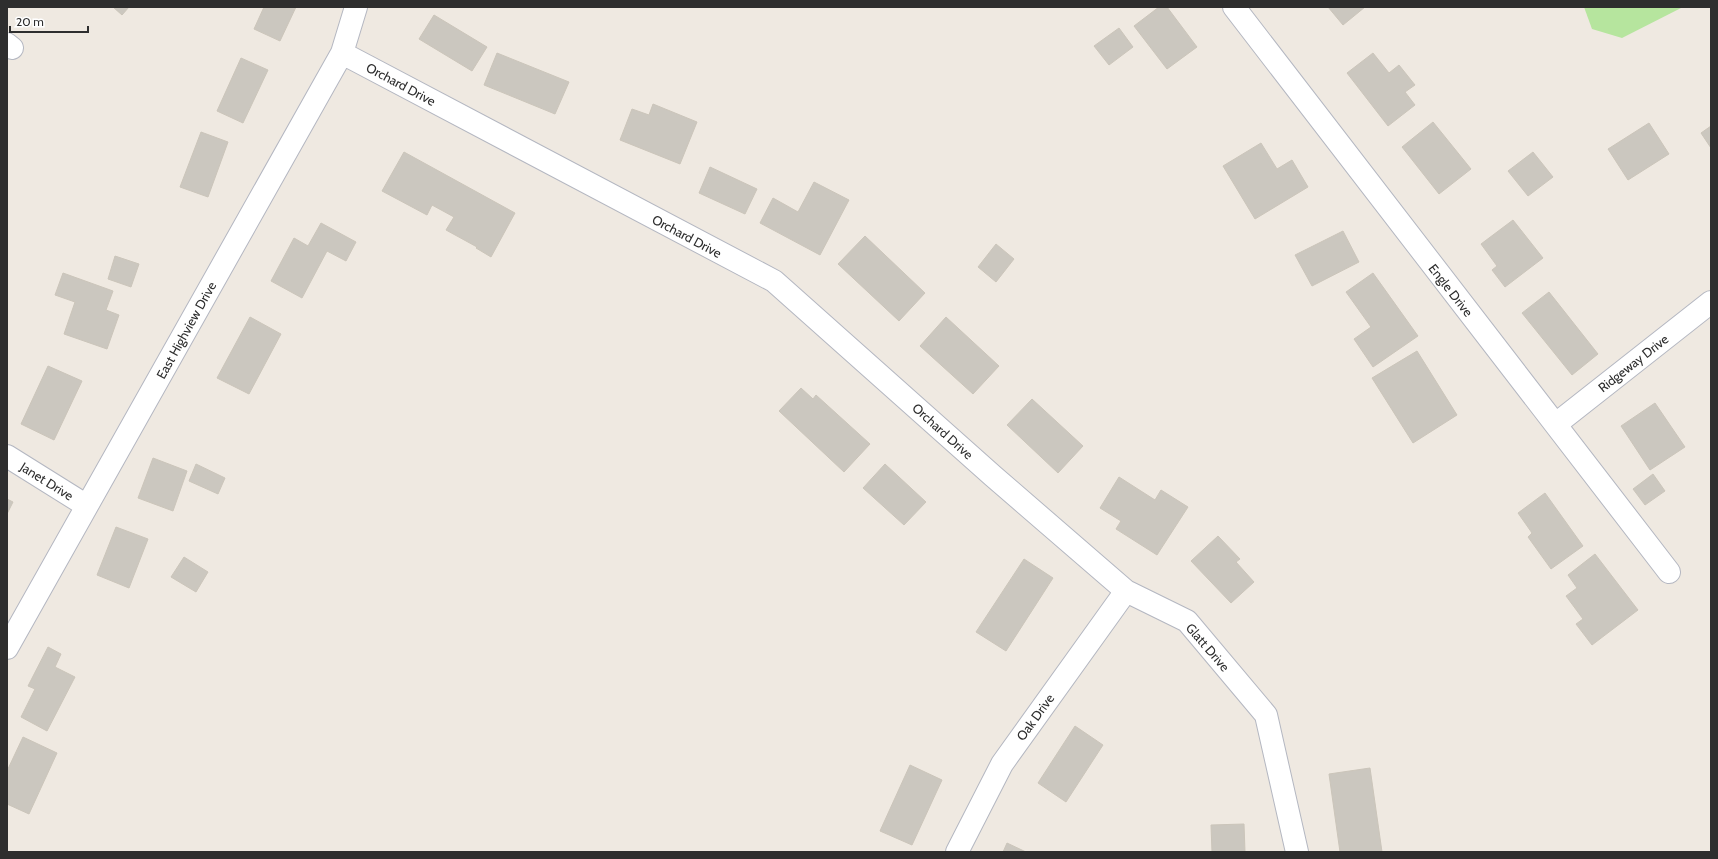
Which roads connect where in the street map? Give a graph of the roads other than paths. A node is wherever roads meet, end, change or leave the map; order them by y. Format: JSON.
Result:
{"nodes":[{"id":1,"x":356,"y":7,"type":"edge"},
{"id":2,"x":1234,"y":7,"type":"edge"},
{"id":3,"x":342,"y":53,"type":"junction"},
{"id":4,"x":1711,"y":302,"type":"edge"},
{"id":5,"x":1556,"y":424,"type":"junction"},
{"id":6,"x":7,"y":456,"type":"edge"},
{"id":7,"x":993,"y":476,"type":"joint"},
{"id":8,"x":87,"y":506,"type":"junction"},
{"id":9,"x":1669,"y":572,"type":"dead end"},
{"id":10,"x":1126,"y":591,"type":"junction"},
{"id":11,"x":7,"y":648,"type":"edge"},
{"id":12,"x":957,"y":852,"type":"edge"},
{"id":13,"x":1297,"y":852,"type":"edge"}],
"edges":[{"from":1,"to":3,"type":"street","name":"East Highview Drive"},
{"from":2,"to":5,"type":"street","name":"Engle Drive"},
{"from":3,"to":7,"type":"street","name":"Orchard Drive"},
{"from":3,"to":8,"type":"street","name":"East Highview Drive"},
{"from":4,"to":5,"type":"street","name":"Ridgeway Drive"},
{"from":5,"to":9,"type":"street","name":"Engle Drive"},
{"from":6,"to":8,"type":"street","name":"Janet Drive"},
{"from":7,"to":10,"type":"street","name":"Glatt Drive"},
{"from":8,"to":11,"type":"street","name":"East Highview Drive"},
{"from":10,"to":12,"type":"street","name":"Oak Drive"},
{"from":10,"to":13,"type":"street","name":"Glatt Drive"}]}
